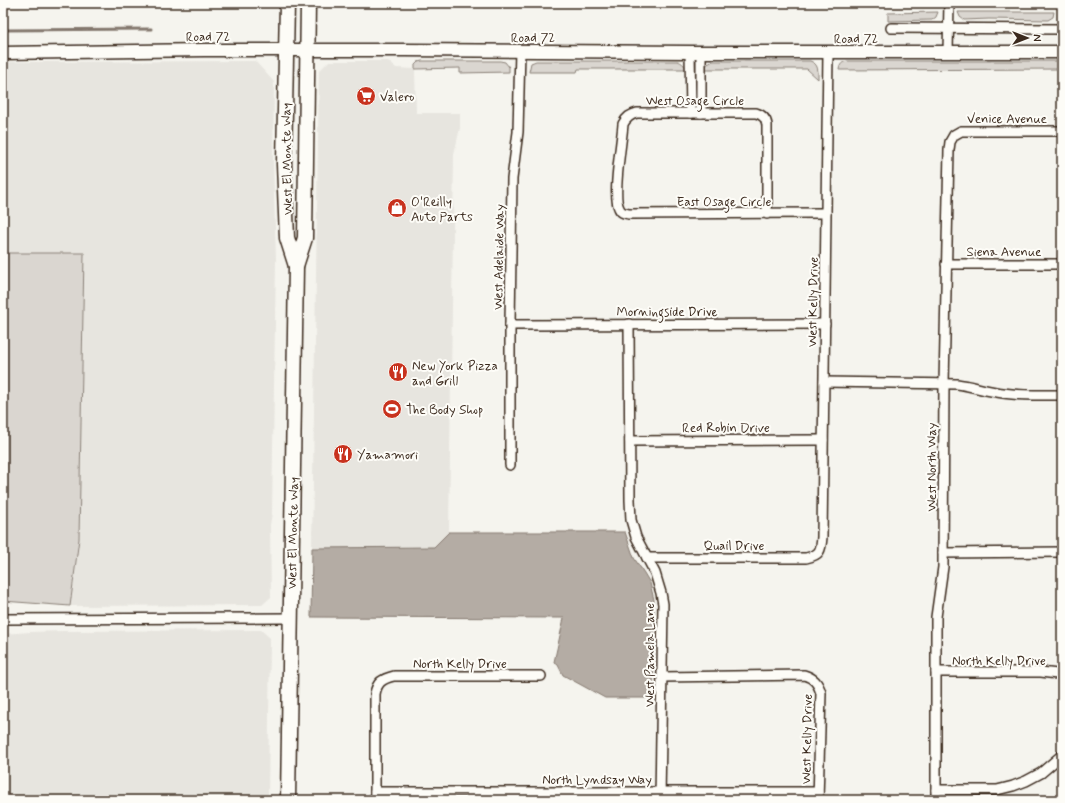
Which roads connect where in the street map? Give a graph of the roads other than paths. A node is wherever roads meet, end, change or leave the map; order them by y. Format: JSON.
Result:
{"nodes":[{"id":1,"x":287,"y":3,"type":"edge"},
{"id":2,"x":308,"y":3,"type":"edge"},
{"id":3,"x":949,"y":3,"type":"edge"},
{"id":4,"x":891,"y":28,"type":"dead end"},
{"id":5,"x":948,"y":29,"type":"junction"},
{"id":6,"x":1062,"y":29,"type":"edge"},
{"id":7,"x":286,"y":50,"type":"junction"},
{"id":8,"x":307,"y":50,"type":"junction"},
{"id":9,"x":520,"y":50,"type":"junction"},
{"id":10,"x":695,"y":52,"type":"junction"},
{"id":11,"x":828,"y":52,"type":"junction"},
{"id":12,"x":948,"y":52,"type":"junction"},
{"id":13,"x":1062,"y":52,"type":"edge"},
{"id":14,"x":3,"y":53,"type":"edge"},
{"id":15,"x":690,"y":113,"type":"junction"},
{"id":16,"x":701,"y":114,"type":"junction"},
{"id":17,"x":1062,"y":131,"type":"edge"},
{"id":18,"x":954,"y":135,"type":"joint"},
{"id":19,"x":622,"y":212,"type":"joint"},
{"id":20,"x":826,"y":213,"type":"junction"},
{"id":21,"x":767,"y":214,"type":"junction"},
{"id":22,"x":946,"y":264,"type":"junction"},
{"id":23,"x":1062,"y":264,"type":"edge"},
{"id":24,"x":296,"y":266,"type":"junction"},
{"id":25,"x":629,"y":324,"type":"junction"},
{"id":26,"x":825,"y":324,"type":"junction"},
{"id":27,"x":510,"y":325,"type":"junction"},
{"id":28,"x":824,"y":382,"type":"junction"},
{"id":29,"x":944,"y":384,"type":"junction"},
{"id":30,"x":1062,"y":395,"type":"edge"},
{"id":31,"x":823,"y":440,"type":"junction"},
{"id":32,"x":630,"y":441,"type":"junction"},
{"id":33,"x":510,"y":465,"type":"dead end"},
{"id":34,"x":819,"y":552,"type":"joint"},
{"id":35,"x":1062,"y":552,"type":"edge"},
{"id":36,"x":943,"y":553,"type":"junction"},
{"id":37,"x":647,"y":558,"type":"junction"},
{"id":38,"x":291,"y":618,"type":"junction"},
{"id":39,"x":3,"y":619,"type":"edge"},
{"id":40,"x":936,"y":672,"type":"junction"},
{"id":41,"x":541,"y":676,"type":"dead end"},
{"id":42,"x":1062,"y":676,"type":"edge"},
{"id":43,"x":662,"y":677,"type":"junction"},
{"id":44,"x":1062,"y":755,"type":"edge"},
{"id":45,"x":936,"y":790,"type":"junction"},
{"id":46,"x":375,"y":796,"type":"edge"},
{"id":47,"x":660,"y":796,"type":"edge"},
{"id":48,"x":818,"y":796,"type":"edge"},
{"id":49,"x":288,"y":800,"type":"edge"},
{"id":50,"x":936,"y":800,"type":"edge"}],
"edges":[{"from":1,"to":7,"type":"main road","name":"West El Monte Way"},
{"from":2,"to":8,"type":"main road","name":"West El Monte Way"},
{"from":3,"to":5,"type":"street"},
{"from":4,"to":5,"type":"street"},
{"from":5,"to":6,"type":"street"},
{"from":5,"to":12,"type":"street"},
{"from":7,"to":8,"type":"street","name":"Road 72"},
{"from":7,"to":14,"type":"street","name":"Road 72"},
{"from":7,"to":24,"type":"main road","name":"West El Monte Way"},
{"from":8,"to":9,"type":"street","name":"Road 72"},
{"from":8,"to":24,"type":"main road","name":"West El Monte Way"},
{"from":9,"to":10,"type":"street","name":"Road 72"},
{"from":9,"to":27,"type":"street","name":"West Adelaide Way"},
{"from":10,"to":11,"type":"street","name":"Road 72"},
{"from":10,"to":15,"type":"street"},
{"from":10,"to":16,"type":"street"},
{"from":11,"to":12,"type":"street","name":"Road 72"},
{"from":11,"to":20,"type":"street","name":"West Kelly Drive"},
{"from":12,"to":13,"type":"street","name":"Road 72"},
{"from":15,"to":16,"type":"street","name":"West Osage Circle"},
{"from":15,"to":19,"type":"street","name":"West Osage Circle"},
{"from":16,"to":21,"type":"street","name":"West Osage Circle"},
{"from":17,"to":18,"type":"street","name":"Venice Avenue"},
{"from":18,"to":22,"type":"street","name":"West North Way"},
{"from":19,"to":21,"type":"street","name":"East Osage Circle"},
{"from":20,"to":21,"type":"street","name":"East Osage Circle"},
{"from":20,"to":26,"type":"street","name":"West Kelly Drive"},
{"from":22,"to":23,"type":"street","name":"Siena Avenue"},
{"from":22,"to":29,"type":"street","name":"West North Way"},
{"from":24,"to":38,"type":"main road","name":"West El Monte Way"},
{"from":25,"to":26,"type":"street","name":"Morningside Drive"},
{"from":25,"to":27,"type":"street","name":"Morningside Drive"},
{"from":25,"to":32,"type":"street","name":"West Pamela Lane"},
{"from":26,"to":28,"type":"street","name":"West Kelly Drive"},
{"from":27,"to":33,"type":"street","name":"West Adelaide Way"},
{"from":28,"to":29,"type":"street"},
{"from":28,"to":31,"type":"street","name":"West Kelly Drive"},
{"from":29,"to":30,"type":"street"},
{"from":29,"to":36,"type":"street","name":"West North Way"},
{"from":31,"to":32,"type":"street","name":"Red Robin Drive"},
{"from":31,"to":34,"type":"street","name":"West Kelly Drive"},
{"from":32,"to":37,"type":"street","name":"West Pamela Lane"},
{"from":34,"to":37,"type":"street","name":"Quail Drive"},
{"from":35,"to":36,"type":"street"},
{"from":36,"to":40,"type":"street","name":"West North Way"},
{"from":37,"to":43,"type":"street","name":"West Pamela Lane"},
{"from":38,"to":39,"type":"street"},
{"from":38,"to":49,"type":"main road","name":"West El Monte Way"},
{"from":40,"to":42,"type":"street","name":"North Kelly Drive"},
{"from":40,"to":45,"type":"street","name":"West North Way"},
{"from":41,"to":46,"type":"street","name":"North Kelly Drive"},
{"from":43,"to":47,"type":"street","name":"West Pamela Lane"},
{"from":43,"to":48,"type":"street","name":"West Kelly Drive"},
{"from":44,"to":45,"type":"street"},
{"from":45,"to":50,"type":"street","name":"West North Way"},
{"from":46,"to":47,"type":"street","name":"North Lyndsay Way"},
{"from":47,"to":48,"type":"street","name":"North Lyndsay Way"}]}
